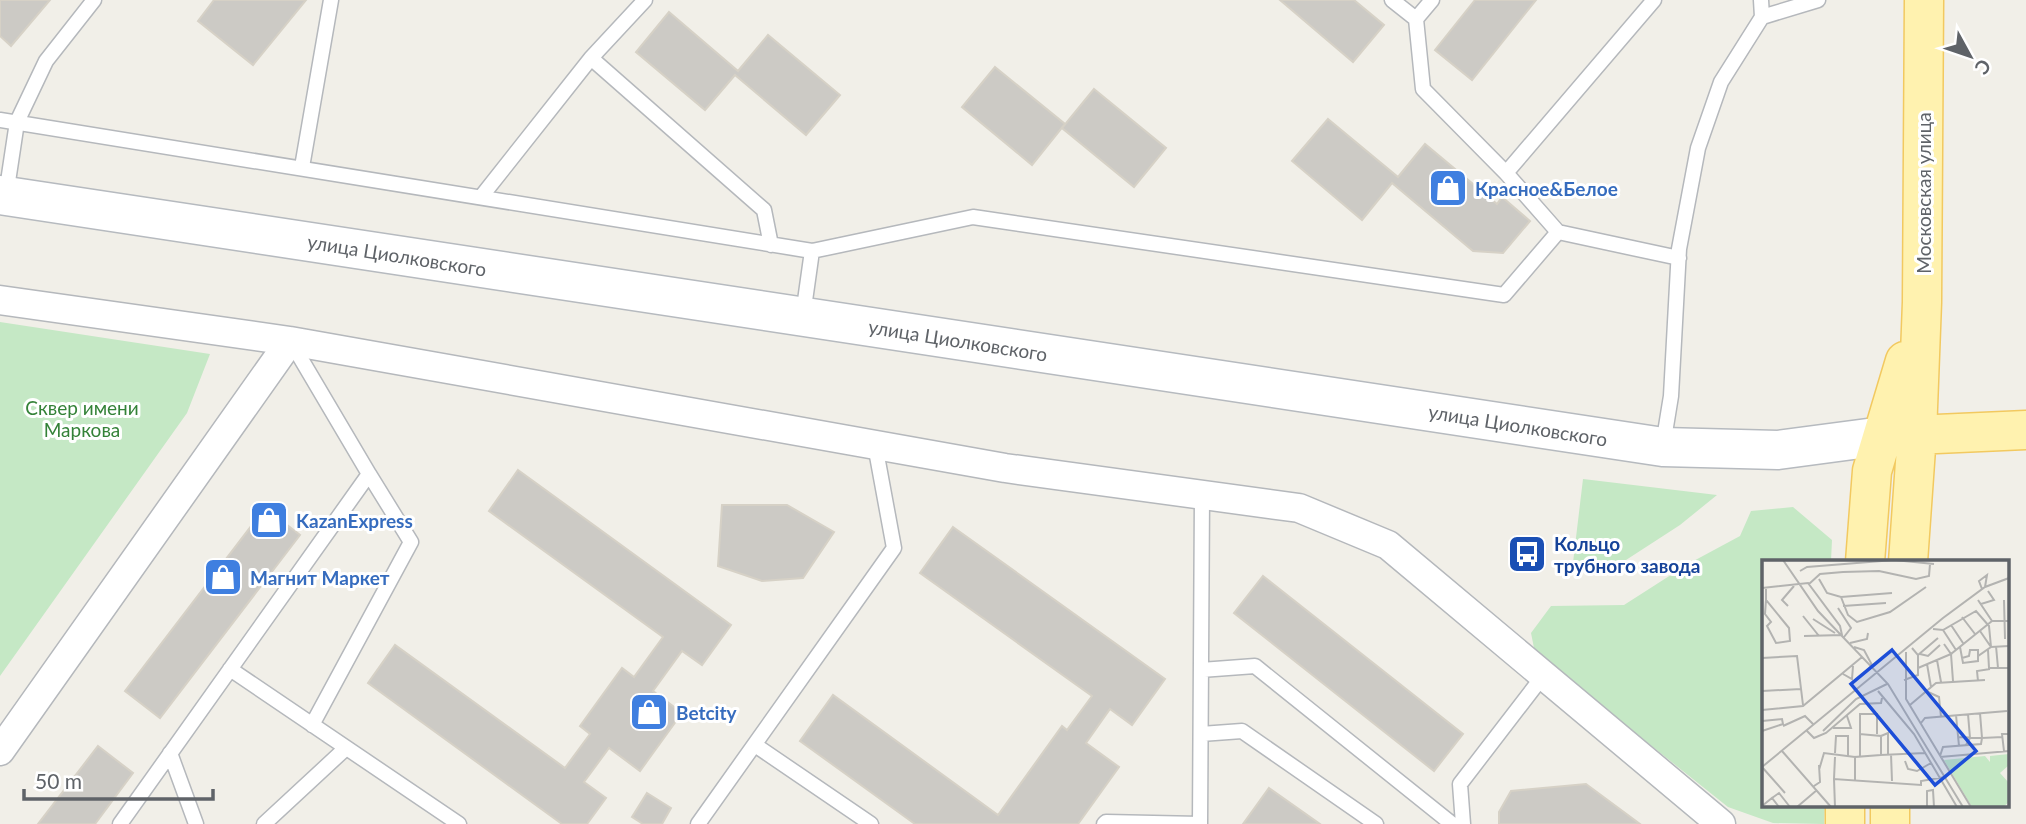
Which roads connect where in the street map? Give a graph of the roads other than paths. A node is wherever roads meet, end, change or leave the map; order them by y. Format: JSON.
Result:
{"nodes":[{"id":1,"x":94,"y":0,"type":"edge"},
{"id":2,"x":331,"y":0,"type":"edge"},
{"id":3,"x":645,"y":0,"type":"edge"},
{"id":4,"x":1392,"y":0,"type":"edge"},
{"id":5,"x":1432,"y":0,"type":"edge"},
{"id":6,"x":1654,"y":0,"type":"edge"},
{"id":7,"x":1760,"y":0,"type":"edge"},
{"id":8,"x":1818,"y":0,"type":"edge"},
{"id":9,"x":1924,"y":0,"type":"edge"},
{"id":10,"x":1762,"y":17,"type":"junction"},
{"id":11,"x":1416,"y":19,"type":"junction"},
{"id":12,"x":590,"y":58,"type":"junction"},
{"id":13,"x":0,"y":120,"type":"edge"},
{"id":14,"x":17,"y":122,"type":"junction"},
{"id":15,"x":302,"y":167,"type":"junction"},
{"id":16,"x":1506,"y":173,"type":"junction"},
{"id":17,"x":3,"y":196,"type":"edge"},
{"id":18,"x":481,"y":197,"type":"junction"},
{"id":19,"x":1558,"y":232,"type":"junction"},
{"id":20,"x":771,"y":245,"type":"junction"},
{"id":21,"x":812,"y":251,"type":"junction"},
{"id":22,"x":1679,"y":258,"type":"junction"},
{"id":23,"x":0,"y":300,"type":"edge"},
{"id":24,"x":803,"y":316,"type":"junction"},
{"id":25,"x":290,"y":341,"type":"junction"},
{"id":26,"x":2026,"y":430,"type":"edge"},
{"id":27,"x":1900,"y":435,"type":"junction"},
{"id":28,"x":875,"y":445,"type":"junction"},
{"id":29,"x":1663,"y":447,"type":"junction"},
{"id":30,"x":369,"y":474,"type":"junction"},
{"id":31,"x":1202,"y":495,"type":"junction"},
{"id":32,"x":1865,"y":560,"type":"edge"},
{"id":33,"x":1908,"y":560,"type":"edge"},
{"id":34,"x":230,"y":669,"type":"junction"},
{"id":35,"x":1201,"y":670,"type":"junction"},
{"id":36,"x":1542,"y":676,"type":"junction"},
{"id":37,"x":312,"y":725,"type":"junction"},
{"id":38,"x":1201,"y":734,"type":"junction"},
{"id":39,"x":755,"y":745,"type":"junction"},
{"id":40,"x":346,"y":748,"type":"junction"},
{"id":41,"x":0,"y":751,"type":"edge"},
{"id":42,"x":170,"y":753,"type":"junction"},
{"id":43,"x":1844,"y":806,"type":"edge"},
{"id":44,"x":1890,"y":806,"type":"edge"},
{"id":45,"x":120,"y":824,"type":"edge"},
{"id":46,"x":196,"y":824,"type":"edge"},
{"id":47,"x":264,"y":824,"type":"edge"},
{"id":48,"x":459,"y":824,"type":"edge"},
{"id":49,"x":698,"y":824,"type":"edge"},
{"id":50,"x":871,"y":824,"type":"edge"},
{"id":51,"x":1104,"y":824,"type":"edge"},
{"id":52,"x":1200,"y":824,"type":"edge"},
{"id":53,"x":1376,"y":824,"type":"edge"},
{"id":54,"x":1452,"y":824,"type":"edge"},
{"id":55,"x":1463,"y":824,"type":"edge"},
{"id":56,"x":1721,"y":824,"type":"edge"},
{"id":57,"x":1845,"y":824,"type":"edge"},
{"id":58,"x":1890,"y":824,"type":"edge"}],
"edges":[{"from":1,"to":14,"type":"lane"},
{"from":2,"to":15,"type":"lane"},
{"from":3,"to":12,"type":"lane"},
{"from":4,"to":11,"type":"lane"},
{"from":5,"to":11,"type":"lane"},
{"from":6,"to":16,"type":"lane"},
{"from":7,"to":10,"type":"lane"},
{"from":8,"to":10,"type":"lane"},
{"from":9,"to":27,"type":"main road","name":"Московская улица"},
{"from":10,"to":22,"type":"lane"},
{"from":11,"to":16,"type":"lane"},
{"from":12,"to":18,"type":"lane"},
{"from":12,"to":20,"type":"lane"},
{"from":13,"to":14,"type":"lane"},
{"from":14,"to":15,"type":"lane"},
{"from":14,"to":17,"type":"lane"},
{"from":15,"to":18,"type":"lane"},
{"from":16,"to":19,"type":"lane"},
{"from":17,"to":24,"type":"main road","name":"улица Циолковского"},
{"from":18,"to":20,"type":"lane"},
{"from":19,"to":21,"type":"lane"},
{"from":19,"to":22,"type":"lane"},
{"from":20,"to":21,"type":"lane"},
{"from":21,"to":24,"type":"lane"},
{"from":22,"to":29,"type":"lane"},
{"from":23,"to":25,"type":"street"},
{"from":24,"to":29,"type":"main road","name":"улица Циолковского"},
{"from":25,"to":28,"type":"street"},
{"from":25,"to":30,"type":"lane"},
{"from":25,"to":41,"type":"street"},
{"from":26,"to":27,"type":"main road"},
{"from":27,"to":29,"type":"main road","name":"улица Циолковского"},
{"from":27,"to":32,"type":"main road"},
{"from":27,"to":33,"type":"main road"},
{"from":28,"to":31,"type":"street"},
{"from":28,"to":39,"type":"lane"},
{"from":30,"to":34,"type":"lane"},
{"from":30,"to":37,"type":"lane"},
{"from":31,"to":35,"type":"lane"},
{"from":31,"to":36,"type":"street"},
{"from":34,"to":37,"type":"lane"},
{"from":34,"to":42,"type":"lane"},
{"from":35,"to":38,"type":"lane"},
{"from":35,"to":54,"type":"lane"},
{"from":36,"to":55,"type":"lane"},
{"from":36,"to":56,"type":"street"},
{"from":37,"to":40,"type":"lane"},
{"from":38,"to":52,"type":"lane"},
{"from":38,"to":53,"type":"lane"},
{"from":39,"to":49,"type":"lane"},
{"from":39,"to":50,"type":"lane"},
{"from":40,"to":47,"type":"lane"},
{"from":40,"to":48,"type":"lane"},
{"from":42,"to":45,"type":"lane"},
{"from":42,"to":46,"type":"lane"},
{"from":43,"to":57,"type":"main road"},
{"from":44,"to":58,"type":"main road"},
{"from":51,"to":52,"type":"lane"}]}
